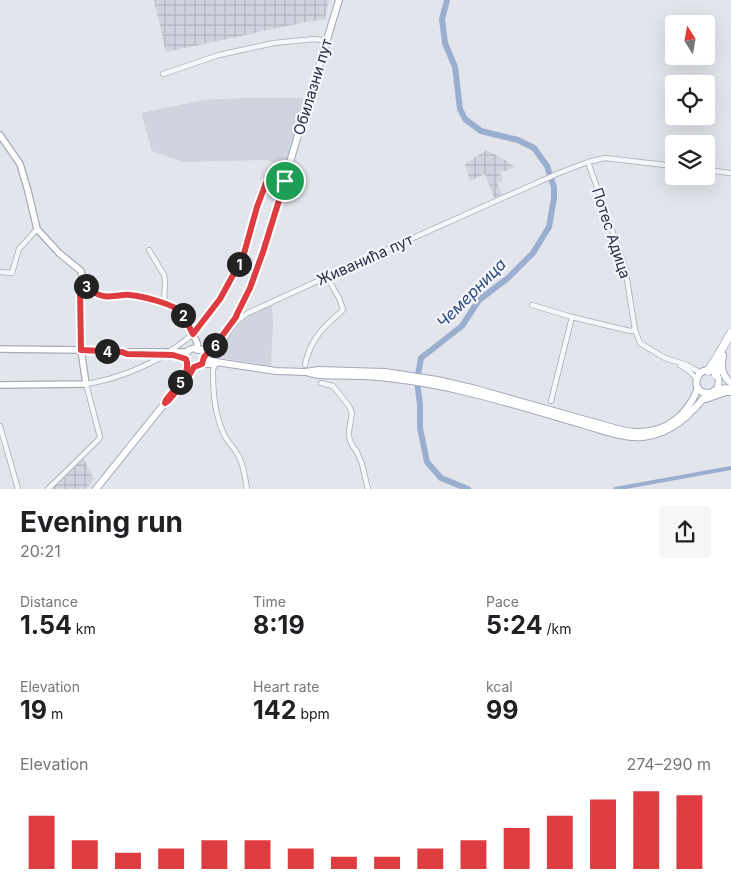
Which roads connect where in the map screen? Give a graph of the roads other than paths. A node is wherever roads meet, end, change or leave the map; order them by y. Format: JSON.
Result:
{"nodes":[{"id":1,"x":339,"y":0,"type":"edge"},
{"id":2,"x":327,"y":41,"type":"junction"},
{"id":3,"x":163,"y":74,"type":"dead end"},
{"id":4,"x":0,"y":136,"type":"edge"},
{"id":5,"x":588,"y":162,"type":"junction"},
{"id":6,"x":665,"y":165,"type":"edge"},
{"id":7,"x":715,"y":171,"type":"edge"},
{"id":8,"x":731,"y":173,"type":"edge"},
{"id":9,"x":285,"y":181,"type":"junction"},
{"id":10,"x":37,"y":228,"type":"junction"},
{"id":11,"x":149,"y":250,"type":"dead end"},
{"id":12,"x":0,"y":272,"type":"edge"},
{"id":13,"x":327,"y":277,"type":"junction"},
{"id":14,"x":83,"y":279,"type":"junction"},
{"id":15,"x":164,"y":303,"type":"junction"},
{"id":16,"x":532,"y":304,"type":"dead end"},
{"id":17,"x":572,"y":316,"type":"junction"},
{"id":18,"x":237,"y":317,"type":"junction"},
{"id":19,"x":635,"y":330,"type":"junction"},
{"id":20,"x":731,"y":333,"type":"edge"},
{"id":21,"x":193,"y":334,"type":"junction"},
{"id":22,"x":731,"y":339,"type":"edge"},
{"id":23,"x":213,"y":347,"type":"junction"},
{"id":24,"x":0,"y":349,"type":"edge"},
{"id":25,"x":81,"y":350,"type":"junction"},
{"id":26,"x":723,"y":352,"type":"junction"},
{"id":27,"x":167,"y":354,"type":"junction"},
{"id":28,"x":192,"y":354,"type":"junction"},
{"id":29,"x":158,"y":359,"type":"dead end"},
{"id":30,"x":203,"y":360,"type":"junction"},
{"id":31,"x":216,"y":360,"type":"junction"},
{"id":32,"x":194,"y":367,"type":"junction"},
{"id":33,"x":305,"y":368,"type":"junction"},
{"id":34,"x":702,"y":374,"type":"junction"},
{"id":35,"x":438,"y":382,"type":"junction"},
{"id":36,"x":717,"y":382,"type":"junction"},
{"id":37,"x":321,"y":383,"type":"dead end"},
{"id":38,"x":731,"y":383,"type":"edge"},
{"id":39,"x":86,"y":384,"type":"junction"},
{"id":40,"x":0,"y":386,"type":"edge"},
{"id":41,"x":698,"y":388,"type":"junction"},
{"id":42,"x":731,"y":388,"type":"edge"},
{"id":43,"x":731,"y":392,"type":"edge"},
{"id":44,"x":708,"y":393,"type":"junction"},
{"id":45,"x":702,"y":400,"type":"junction"},
{"id":46,"x":551,"y":401,"type":"dead end"},
{"id":47,"x":165,"y":403,"type":"junction"},
{"id":48,"x":0,"y":426,"type":"edge"},
{"id":49,"x":18,"y":489,"type":"edge"},
{"id":50,"x":48,"y":489,"type":"edge"},
{"id":51,"x":96,"y":489,"type":"edge"},
{"id":52,"x":247,"y":489,"type":"edge"},
{"id":53,"x":368,"y":489,"type":"edge"}],
"edges":[{"from":1,"to":2,"type":"main road","name":"Обилазни пут"},
{"from":2,"to":3,"type":"street"},
{"from":2,"to":9,"type":"main road","name":"Обилазни пут"},
{"from":4,"to":10,"type":"street"},
{"from":5,"to":6,"type":"street"},
{"from":5,"to":13,"type":"street","name":"Живанића пут"},
{"from":5,"to":19,"type":"street","name":"Потес Адица"},
{"from":7,"to":8,"type":"street"},
{"from":9,"to":18,"type":"main road","name":"Обилазни пут"},
{"from":9,"to":21,"type":"street"},
{"from":10,"to":12,"type":"street"},
{"from":10,"to":14,"type":"street"},
{"from":11,"to":15,"type":"street"},
{"from":13,"to":18,"type":"street","name":"Живанића пут"},
{"from":13,"to":33,"type":"street"},
{"from":14,"to":15,"type":"street"},
{"from":14,"to":25,"type":"street"},
{"from":15,"to":21,"type":"street"},
{"from":16,"to":17,"type":"street"},
{"from":17,"to":19,"type":"street"},
{"from":17,"to":46,"type":"street"},
{"from":18,"to":23,"type":"main road"},
{"from":18,"to":28,"type":"main road"},
{"from":18,"to":31,"type":"street","name":"Живанића пут"},
{"from":19,"to":34,"type":"street"},
{"from":20,"to":34,"type":"highway"},
{"from":21,"to":27,"type":"street"},
{"from":21,"to":28,"type":"street"},
{"from":22,"to":26,"type":"highway"},
{"from":23,"to":30,"type":"main road"},
{"from":23,"to":31,"type":"main road"},
{"from":24,"to":25,"type":"street"},
{"from":25,"to":27,"type":"street"},
{"from":25,"to":39,"type":"street"},
{"from":26,"to":36,"type":"highway"},
{"from":26,"to":38,"type":"main road"},
{"from":27,"to":28,"type":"street"},
{"from":28,"to":30,"type":"main road"},
{"from":28,"to":32,"type":"main road"},
{"from":28,"to":47,"type":"main road"},
{"from":29,"to":39,"type":"street"},
{"from":30,"to":31,"type":"main road"},
{"from":30,"to":32,"type":"main road"},
{"from":31,"to":33,"type":"main road"},
{"from":31,"to":52,"type":"street","name":"Живанића пут"},
{"from":32,"to":47,"type":"main road"},
{"from":33,"to":35,"type":"main road"},
{"from":34,"to":36,"type":"main road"},
{"from":34,"to":41,"type":"main road"},
{"from":35,"to":41,"type":"main road"},
{"from":35,"to":45,"type":"main road"},
{"from":36,"to":42,"type":"main road"},
{"from":36,"to":44,"type":"main road"},
{"from":37,"to":53,"type":"street"},
{"from":39,"to":40,"type":"street"},
{"from":39,"to":50,"type":"street"},
{"from":41,"to":44,"type":"main road"},
{"from":43,"to":45,"type":"main road"},
{"from":44,"to":45,"type":"main road"},
{"from":47,"to":51,"type":"main road"},
{"from":48,"to":49,"type":"street"}]}
